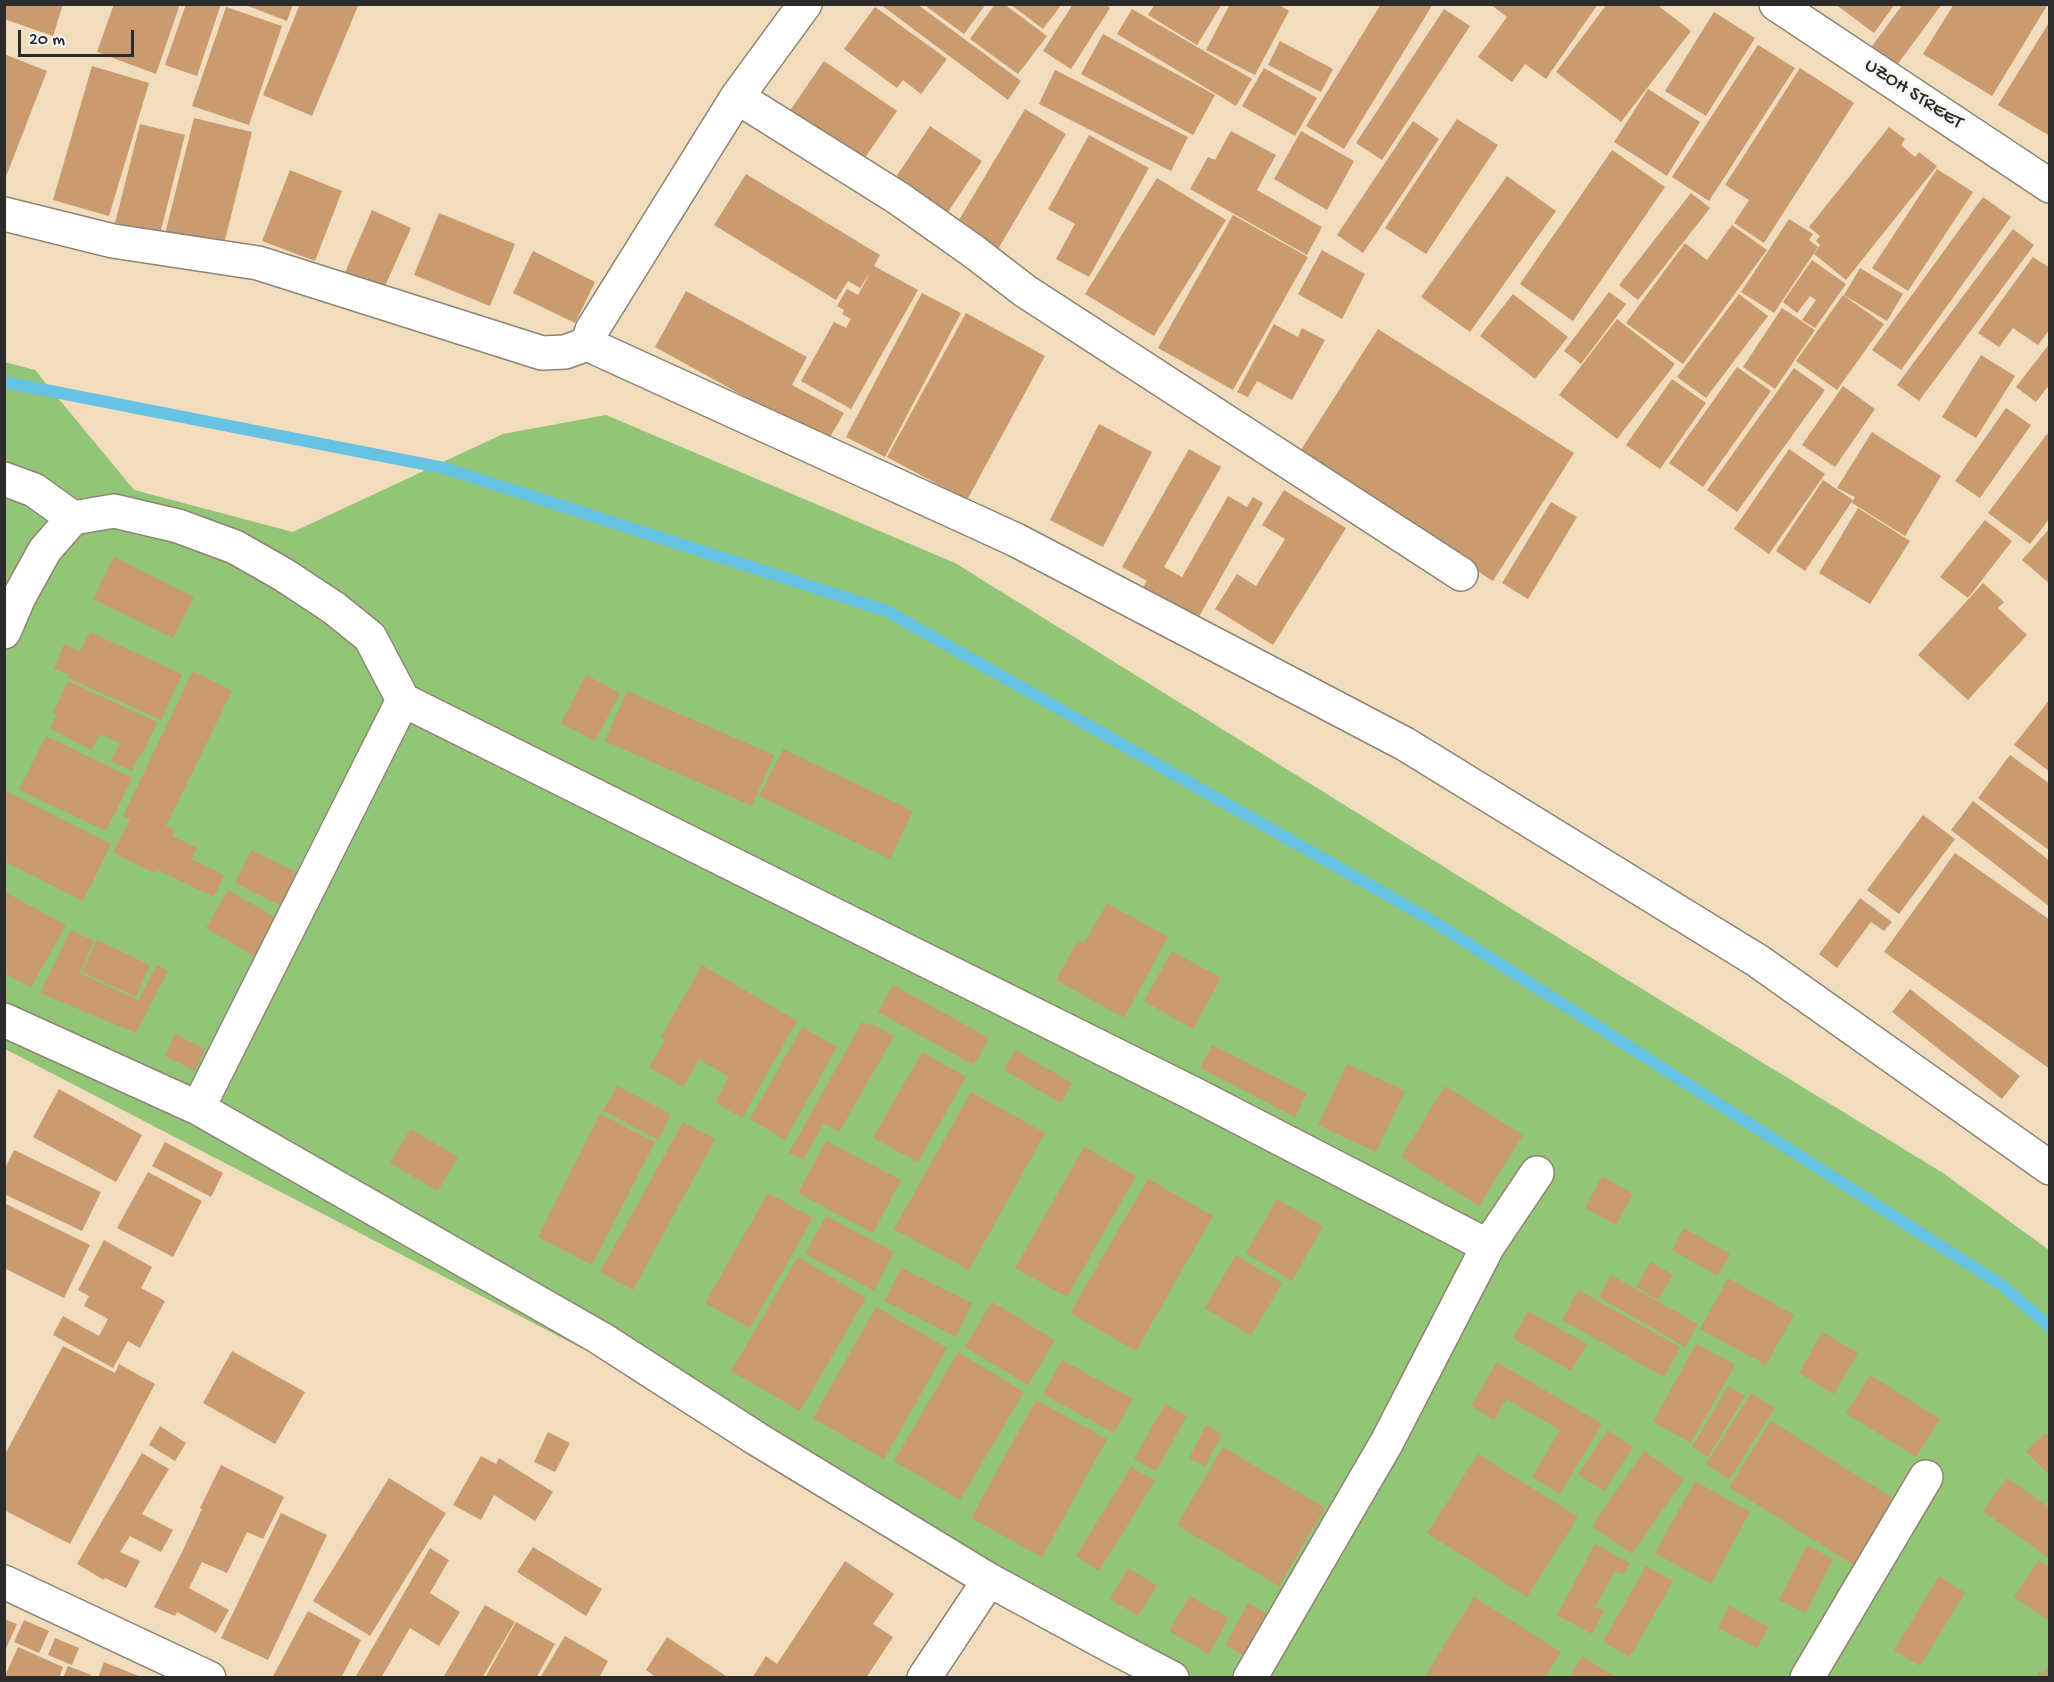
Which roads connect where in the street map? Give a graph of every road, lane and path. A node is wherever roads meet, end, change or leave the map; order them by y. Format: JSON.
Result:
{"nodes":[{"id":1,"x":805,"y":4,"type":"edge"},
{"id":2,"x":1776,"y":4,"type":"edge"},
{"id":3,"x":736,"y":98,"type":"junction"},
{"id":4,"x":2049,"y":186,"type":"edge"},
{"id":5,"x":4,"y":214,"type":"edge"},
{"id":6,"x":587,"y":344,"type":"junction"},
{"id":7,"x":4,"y":479,"type":"edge"},
{"id":8,"x":73,"y":518,"type":"junction"},
{"id":9,"x":1461,"y":574,"type":"dead end"},
{"id":10,"x":4,"y":632,"type":"edge"},
{"id":11,"x":403,"y":700,"type":"junction"},
{"id":12,"x":4,"y":1020,"type":"edge"},
{"id":13,"x":198,"y":1108,"type":"junction"},
{"id":14,"x":2049,"y":1168,"type":"edge"},
{"id":15,"x":1537,"y":1173,"type":"dead end"},
{"id":16,"x":1488,"y":1246,"type":"junction"},
{"id":17,"x":1926,"y":1477,"type":"dead end"},
{"id":18,"x":989,"y":1580,"type":"junction"},
{"id":19,"x":4,"y":1582,"type":"edge"},
{"id":20,"x":209,"y":1677,"type":"edge"},
{"id":21,"x":924,"y":1677,"type":"edge"},
{"id":22,"x":1172,"y":1677,"type":"edge"},
{"id":23,"x":1250,"y":1677,"type":"edge"},
{"id":24,"x":1807,"y":1677,"type":"edge"}],
"edges":[{"from":1,"to":3,"type":"street"},
{"from":2,"to":4,"type":"street","name":"UZOH STREET"},
{"from":3,"to":6,"type":"street"},
{"from":3,"to":9,"type":"street"},
{"from":5,"to":6,"type":"street"},
{"from":6,"to":14,"type":"street"},
{"from":7,"to":8,"type":"street"},
{"from":8,"to":10,"type":"street"},
{"from":8,"to":11,"type":"street"},
{"from":11,"to":13,"type":"street"},
{"from":11,"to":16,"type":"street"},
{"from":12,"to":13,"type":"street"},
{"from":13,"to":18,"type":"street"},
{"from":15,"to":16,"type":"street"},
{"from":16,"to":23,"type":"street"},
{"from":17,"to":24,"type":"street"},
{"from":18,"to":21,"type":"street"},
{"from":18,"to":22,"type":"street"},
{"from":19,"to":20,"type":"street"}]}
